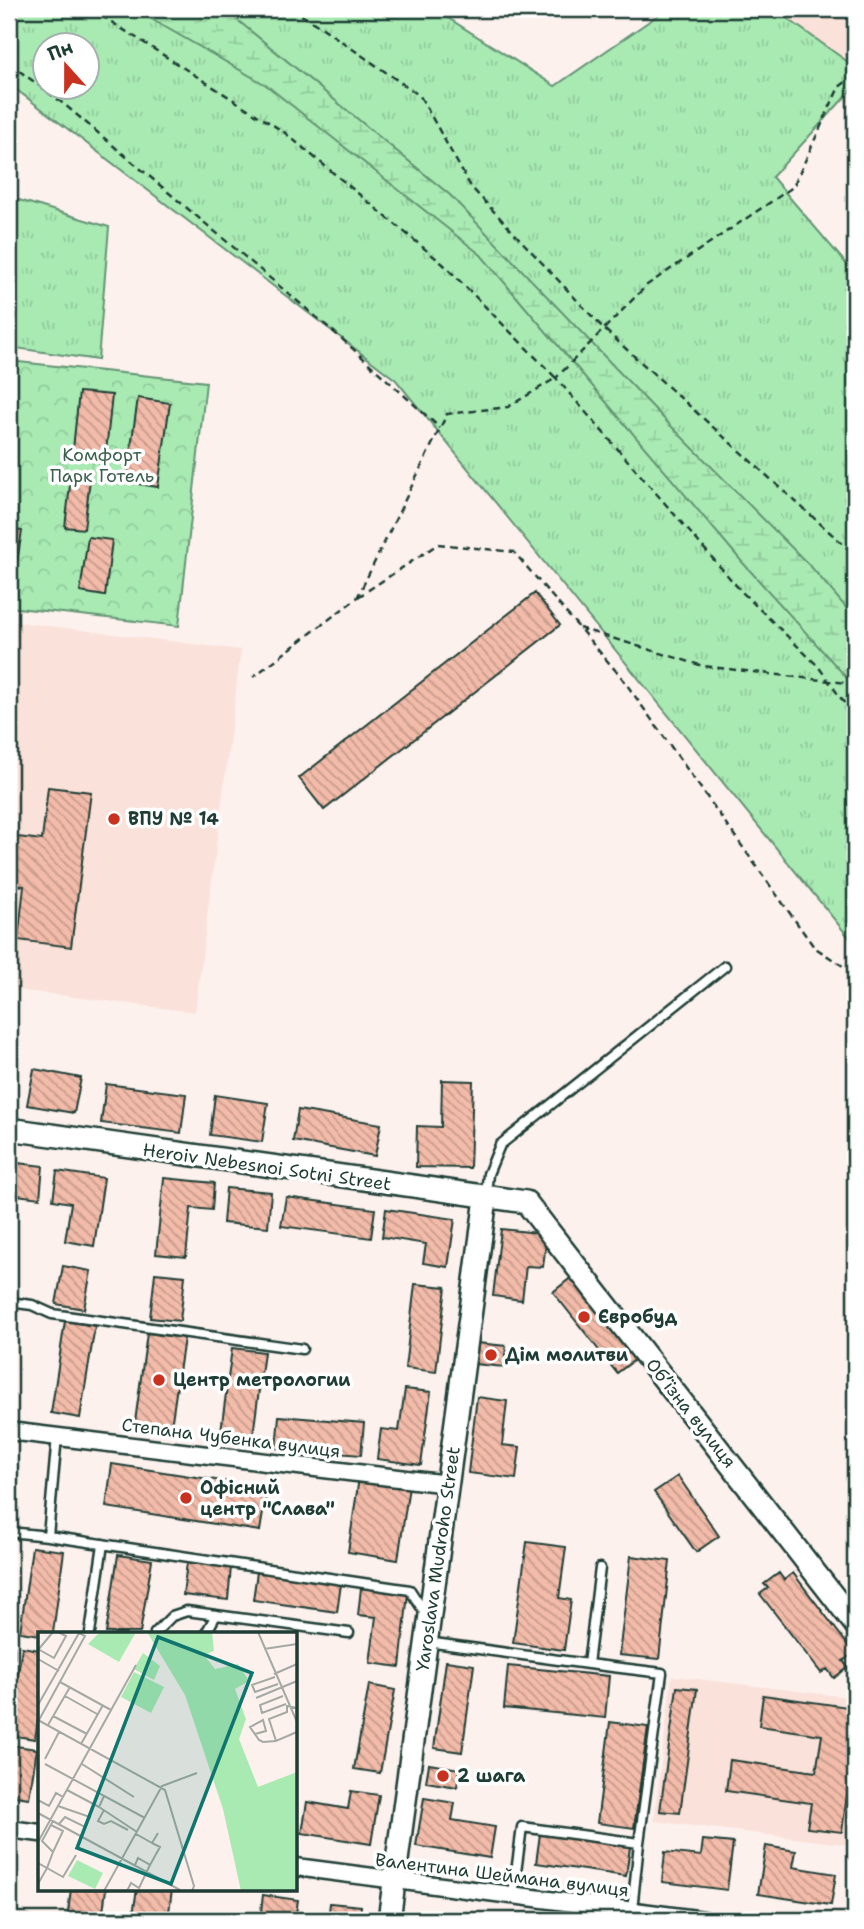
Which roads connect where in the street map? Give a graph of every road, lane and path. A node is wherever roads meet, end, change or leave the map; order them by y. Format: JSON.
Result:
{"nodes":[{"id":1,"x":91,"y":9,"type":"edge"},
{"id":2,"x":291,"y":9,"type":"edge"},
{"id":3,"x":9,"y":63,"type":"edge"},
{"id":4,"x":855,"y":75,"type":"edge"},
{"id":5,"x":604,"y":329,"type":"junction"},
{"id":6,"x":556,"y":378,"type":"junction"},
{"id":7,"x":440,"y":428,"type":"junction"},
{"id":8,"x":855,"y":555,"type":"edge"},
{"id":9,"x":357,"y":598,"type":"junction"},
{"id":10,"x":579,"y":628,"type":"junction"},
{"id":11,"x":253,"y":677,"type":"dead end"},
{"id":12,"x":830,"y":683,"type":"junction"},
{"id":13,"x":855,"y":684,"type":"edge"},
{"id":14,"x":855,"y":718,"type":"edge"},
{"id":15,"x":725,"y":967,"type":"dead end"},
{"id":16,"x":855,"y":974,"type":"edge"},
{"id":17,"x":9,"y":1129,"type":"edge"},
{"id":18,"x":486,"y":1198,"type":"junction"},
{"id":19,"x":526,"y":1202,"type":"joint"},
{"id":20,"x":9,"y":1302,"type":"edge"},
{"id":21,"x":302,"y":1349,"type":"dead end"},
{"id":22,"x":9,"y":1431,"type":"edge"},
{"id":23,"x":57,"y":1436,"type":"junction"},
{"id":24,"x":9,"y":1466,"type":"edge"},
{"id":25,"x":448,"y":1484,"type":"junction"},
{"id":26,"x":12,"y":1507,"type":"dead end"},
{"id":27,"x":9,"y":1532,"type":"edge"},
{"id":28,"x":48,"y":1536,"type":"junction"},
{"id":29,"x":103,"y":1544,"type":"junction"},
{"id":30,"x":600,"y":1568,"type":"dead end"},
{"id":31,"x":216,"y":1615,"type":"junction"},
{"id":32,"x":430,"y":1620,"type":"junction"},
{"id":33,"x":855,"y":1624,"type":"edge"},
{"id":34,"x":90,"y":1632,"type":"edge"},
{"id":35,"x":156,"y":1632,"type":"edge"},
{"id":36,"x":207,"y":1632,"type":"edge"},
{"id":37,"x":349,"y":1633,"type":"dead end"},
{"id":38,"x":427,"y":1642,"type":"junction"},
{"id":39,"x":9,"y":1649,"type":"edge"},
{"id":40,"x":9,"y":1657,"type":"edge"},
{"id":41,"x":588,"y":1664,"type":"junction"},
{"id":42,"x":9,"y":1829,"type":"edge"},
{"id":43,"x":38,"y":1833,"type":"edge"},
{"id":44,"x":639,"y":1843,"type":"junction"},
{"id":45,"x":298,"y":1867,"type":"edge"},
{"id":46,"x":395,"y":1880,"type":"junction"},
{"id":47,"x":513,"y":1895,"type":"junction"},
{"id":48,"x":632,"y":1916,"type":"edge"},
{"id":49,"x":389,"y":1920,"type":"edge"},
{"id":50,"x":704,"y":1920,"type":"edge"}],
"edges":[{"from":1,"to":6,"type":"path"},
{"from":2,"to":5,"type":"path"},
{"from":3,"to":7,"type":"path"},
{"from":4,"to":5,"type":"path"},
{"from":5,"to":6,"type":"path"},
{"from":5,"to":8,"type":"path"},
{"from":6,"to":7,"type":"path"},
{"from":6,"to":12,"type":"path"},
{"from":7,"to":9,"type":"path"},
{"from":9,"to":10,"type":"path"},
{"from":9,"to":11,"type":"path"},
{"from":10,"to":12,"type":"path"},
{"from":10,"to":16,"type":"path"},
{"from":12,"to":13,"type":"path"},
{"from":12,"to":14,"type":"path"},
{"from":15,"to":18,"type":"lane"},
{"from":17,"to":18,"type":"street","name":"Heroiv Nebesnoi Sotni Street"},
{"from":18,"to":19,"type":"street","name":"Heroiv Nebesnoi Sotni Street"},
{"from":18,"to":25,"type":"street","name":"Yaroslava Mudroho Street"},
{"from":19,"to":33,"type":"street","name":"Об’їзна вулиця"},
{"from":20,"to":21,"type":"lane"},
{"from":22,"to":23,"type":"street","name":"Степана Чубенка вулиця"},
{"from":23,"to":25,"type":"street","name":"Степана Чубенка вулиця"},
{"from":23,"to":28,"type":"lane"},
{"from":24,"to":26,"type":"lane"},
{"from":25,"to":32,"type":"street","name":"Yaroslava Mudroho Street"},
{"from":27,"to":28,"type":"lane"},
{"from":28,"to":29,"type":"lane"},
{"from":29,"to":32,"type":"lane"},
{"from":29,"to":34,"type":"lane"},
{"from":30,"to":41,"type":"lane"},
{"from":31,"to":35,"type":"lane"},
{"from":31,"to":36,"type":"lane"},
{"from":31,"to":37,"type":"lane"},
{"from":32,"to":38,"type":"street","name":"Yaroslava Mudroho Street"},
{"from":38,"to":41,"type":"lane"},
{"from":38,"to":46,"type":"street","name":"Yaroslava Mudroho Street"},
{"from":39,"to":40,"type":"lane"},
{"from":41,"to":44,"type":"lane"},
{"from":42,"to":43,"type":"street"},
{"from":44,"to":47,"type":"lane"},
{"from":44,"to":48,"type":"lane"},
{"from":45,"to":46,"type":"street","name":"Валентина Шеймана вулиця"},
{"from":46,"to":47,"type":"street","name":"Валентина Шеймана вулиця"},
{"from":46,"to":49,"type":"street","name":"Yaroslava Mudroho Street"},
{"from":47,"to":48,"type":"street","name":"Валентина Шеймана вулиця"},
{"from":48,"to":50,"type":"street","name":"Валентина Шеймана вулиця"}]}
